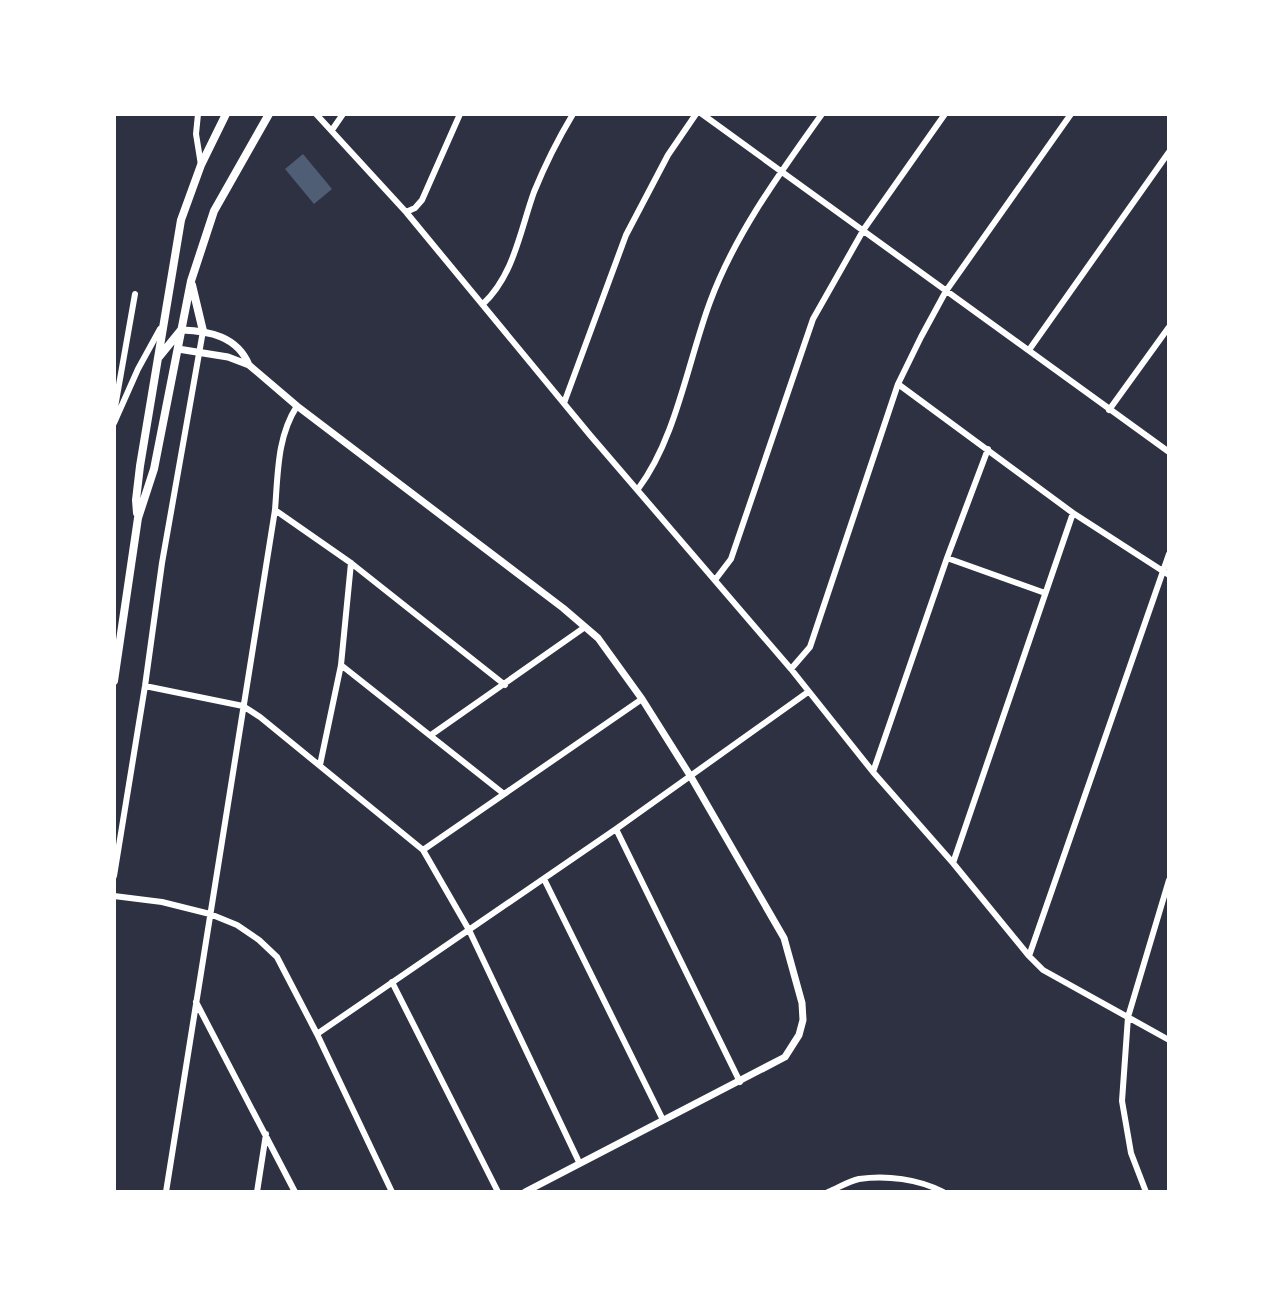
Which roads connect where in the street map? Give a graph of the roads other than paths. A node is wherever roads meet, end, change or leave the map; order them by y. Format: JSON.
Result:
{"nodes":[{"id":1,"x":198,"y":114,"type":"edge"},
{"id":2,"x":226,"y":114,"type":"edge"},
{"id":3,"x":278,"y":114,"type":"edge"},
{"id":4,"x":316,"y":114,"type":"edge"},
{"id":5,"x":343,"y":114,"type":"edge"},
{"id":6,"x":460,"y":114,"type":"edge"},
{"id":7,"x":573,"y":114,"type":"edge"},
{"id":8,"x":696,"y":114,"type":"edge"},
{"id":9,"x":702,"y":114,"type":"edge"},
{"id":10,"x":822,"y":114,"type":"edge"},
{"id":11,"x":945,"y":114,"type":"edge"},
{"id":12,"x":1071,"y":114,"type":"edge"},
{"id":13,"x":268,"y":117,"type":"edge"},
{"id":14,"x":332,"y":130,"type":"junction"},
{"id":15,"x":1169,"y":152,"type":"edge"},
{"id":16,"x":201,"y":165,"type":"junction"},
{"id":17,"x":782,"y":170,"type":"junction"},
{"id":18,"x":406,"y":212,"type":"junction"},
{"id":19,"x":864,"y":229,"type":"junction"},
{"id":20,"x":191,"y":281,"type":"junction"},
{"id":21,"x":946,"y":291,"type":"junction"},
{"id":22,"x":135,"y":294,"type":"dead end"},
{"id":23,"x":483,"y":304,"type":"junction"},
{"id":24,"x":164,"y":326,"type":"junction"},
{"id":25,"x":1169,"y":327,"type":"edge"},
{"id":26,"x":182,"y":330,"type":"junction"},
{"id":27,"x":203,"y":331,"type":"junction"},
{"id":28,"x":175,"y":345,"type":"junction"},
{"id":29,"x":1029,"y":350,"type":"junction"},
{"id":30,"x":199,"y":351,"type":"junction"},
{"id":31,"x":158,"y":358,"type":"junction"},
{"id":32,"x":249,"y":365,"type":"junction"},
{"id":33,"x":898,"y":384,"type":"junction"},
{"id":34,"x":564,"y":403,"type":"junction"},
{"id":35,"x":297,"y":406,"type":"junction"},
{"id":36,"x":1109,"y":410,"type":"junction"},
{"id":37,"x":114,"y":413,"type":"edge"},
{"id":38,"x":114,"y":423,"type":"edge"},
{"id":39,"x":988,"y":449,"type":"junction"},
{"id":40,"x":1169,"y":452,"type":"edge"},
{"id":41,"x":638,"y":489,"type":"junction"},
{"id":42,"x":275,"y":510,"type":"junction"},
{"id":43,"x":1073,"y":513,"type":"junction"},
{"id":44,"x":138,"y":518,"type":"junction"},
{"id":45,"x":1169,"y":554,"type":"edge"},
{"id":46,"x":947,"y":558,"type":"junction"},
{"id":47,"x":351,"y":563,"type":"junction"},
{"id":48,"x":1166,"y":574,"type":"edge"},
{"id":49,"x":715,"y":580,"type":"junction"},
{"id":50,"x":1045,"y":593,"type":"junction"},
{"id":51,"x":585,"y":627,"type":"junction"},
{"id":52,"x":341,"y":665,"type":"junction"},
{"id":53,"x":791,"y":669,"type":"junction"},
{"id":54,"x":114,"y":681,"type":"edge"},
{"id":55,"x":505,"y":685,"type":"junction"},
{"id":56,"x":145,"y":686,"type":"junction"},
{"id":57,"x":808,"y":692,"type":"junction"},
{"id":58,"x":642,"y":699,"type":"junction"},
{"id":59,"x":243,"y":706,"type":"junction"},
{"id":60,"x":431,"y":735,"type":"junction"},
{"id":61,"x":320,"y":765,"type":"junction"},
{"id":62,"x":873,"y":772,"type":"junction"},
{"id":63,"x":691,"y":777,"type":"junction"},
{"id":64,"x":504,"y":794,"type":"junction"},
{"id":65,"x":616,"y":829,"type":"junction"},
{"id":66,"x":423,"y":850,"type":"junction"},
{"id":67,"x":953,"y":863,"type":"junction"},
{"id":68,"x":114,"y":876,"type":"edge"},
{"id":69,"x":544,"y":879,"type":"junction"},
{"id":70,"x":1169,"y":880,"type":"edge"},
{"id":71,"x":114,"y":896,"type":"edge"},
{"id":72,"x":210,"y":914,"type":"junction"},
{"id":73,"x":469,"y":930,"type":"junction"},
{"id":74,"x":1029,"y":956,"type":"junction"},
{"id":75,"x":392,"y":982,"type":"junction"},
{"id":76,"x":196,"y":1002,"type":"junction"},
{"id":77,"x":1128,"y":1017,"type":"junction"},
{"id":78,"x":317,"y":1034,"type":"junction"},
{"id":79,"x":1169,"y":1040,"type":"edge"},
{"id":80,"x":740,"y":1082,"type":"junction"},
{"id":81,"x":663,"y":1120,"type":"junction"},
{"id":82,"x":266,"y":1134,"type":"junction"},
{"id":83,"x":579,"y":1162,"type":"junction"},
{"id":84,"x":166,"y":1192,"type":"edge"},
{"id":85,"x":257,"y":1192,"type":"edge"},
{"id":86,"x":295,"y":1192,"type":"edge"},
{"id":87,"x":392,"y":1192,"type":"edge"},
{"id":88,"x":498,"y":1192,"type":"edge"},
{"id":89,"x":525,"y":1192,"type":"edge"},
{"id":90,"x":828,"y":1192,"type":"edge"},
{"id":91,"x":943,"y":1192,"type":"edge"},
{"id":92,"x":1146,"y":1192,"type":"edge"}],
"edges":[{"from":1,"to":16,"type":"street"},
{"from":2,"to":16,"type":"main road"},
{"from":3,"to":13,"type":"main road"},
{"from":4,"to":14,"type":"street"},
{"from":5,"to":14,"type":"street"},
{"from":6,"to":18,"type":"street"},
{"from":7,"to":23,"type":"street"},
{"from":8,"to":34,"type":"street"},
{"from":9,"to":17,"type":"street"},
{"from":10,"to":17,"type":"street"},
{"from":11,"to":19,"type":"street"},
{"from":12,"to":21,"type":"street"},
{"from":13,"to":20,"type":"main road"},
{"from":14,"to":18,"type":"street"},
{"from":15,"to":29,"type":"street"},
{"from":16,"to":24,"type":"main road"},
{"from":17,"to":19,"type":"street"},
{"from":17,"to":41,"type":"street"},
{"from":18,"to":23,"type":"street"},
{"from":19,"to":21,"type":"street"},
{"from":19,"to":49,"type":"street"},
{"from":20,"to":26,"type":"main road"},
{"from":20,"to":27,"type":"main road"},
{"from":21,"to":29,"type":"street"},
{"from":21,"to":33,"type":"street"},
{"from":22,"to":37,"type":"street"},
{"from":23,"to":34,"type":"street"},
{"from":24,"to":28,"type":"main road"},
{"from":24,"to":31,"type":"main road"},
{"from":24,"to":38,"type":"street"},
{"from":25,"to":36,"type":"street"},
{"from":26,"to":27,"type":"street"},
{"from":26,"to":28,"type":"main road"},
{"from":27,"to":30,"type":"street"},
{"from":27,"to":32,"type":"street"},
{"from":28,"to":30,"type":"street"},
{"from":28,"to":31,"type":"main road"},
{"from":28,"to":44,"type":"main road"},
{"from":29,"to":36,"type":"street"},
{"from":30,"to":32,"type":"street"},
{"from":30,"to":56,"type":"street"},
{"from":31,"to":44,"type":"main road"},
{"from":32,"to":35,"type":"street"},
{"from":33,"to":39,"type":"street"},
{"from":33,"to":53,"type":"street"},
{"from":34,"to":41,"type":"street"},
{"from":35,"to":42,"type":"street"},
{"from":35,"to":51,"type":"street"},
{"from":36,"to":40,"type":"street"},
{"from":39,"to":43,"type":"street"},
{"from":39,"to":46,"type":"street"},
{"from":41,"to":49,"type":"street"},
{"from":42,"to":47,"type":"street"},
{"from":42,"to":59,"type":"street"},
{"from":43,"to":48,"type":"street"},
{"from":43,"to":50,"type":"street"},
{"from":44,"to":54,"type":"main road"},
{"from":45,"to":48,"type":"street"},
{"from":46,"to":50,"type":"street"},
{"from":46,"to":62,"type":"street"},
{"from":47,"to":52,"type":"street"},
{"from":47,"to":55,"type":"street"},
{"from":48,"to":74,"type":"street"},
{"from":49,"to":53,"type":"street"},
{"from":50,"to":67,"type":"street"},
{"from":51,"to":55,"type":"street"},
{"from":51,"to":58,"type":"street"},
{"from":52,"to":60,"type":"street"},
{"from":52,"to":61,"type":"street"},
{"from":53,"to":57,"type":"street"},
{"from":55,"to":60,"type":"street"},
{"from":56,"to":59,"type":"street"},
{"from":56,"to":68,"type":"street"},
{"from":57,"to":62,"type":"street"},
{"from":57,"to":63,"type":"street"},
{"from":58,"to":63,"type":"street"},
{"from":58,"to":64,"type":"street"},
{"from":59,"to":61,"type":"street"},
{"from":59,"to":72,"type":"street"},
{"from":60,"to":64,"type":"street"},
{"from":61,"to":66,"type":"street"},
{"from":62,"to":67,"type":"street"},
{"from":63,"to":65,"type":"street"},
{"from":63,"to":80,"type":"street"},
{"from":64,"to":66,"type":"street"},
{"from":65,"to":69,"type":"street"},
{"from":65,"to":80,"type":"street"},
{"from":66,"to":73,"type":"street"},
{"from":67,"to":74,"type":"street"},
{"from":69,"to":73,"type":"street"},
{"from":69,"to":81,"type":"street"},
{"from":70,"to":77,"type":"street"},
{"from":71,"to":72,"type":"street"},
{"from":72,"to":76,"type":"street"},
{"from":72,"to":78,"type":"street"},
{"from":73,"to":75,"type":"street"},
{"from":73,"to":83,"type":"street"},
{"from":74,"to":77,"type":"street"},
{"from":75,"to":78,"type":"street"},
{"from":75,"to":88,"type":"street"},
{"from":76,"to":82,"type":"street"},
{"from":76,"to":84,"type":"street"},
{"from":77,"to":79,"type":"street"},
{"from":77,"to":92,"type":"street"},
{"from":78,"to":87,"type":"street"},
{"from":80,"to":81,"type":"street"},
{"from":81,"to":83,"type":"street"},
{"from":82,"to":85,"type":"street"},
{"from":82,"to":86,"type":"street"},
{"from":83,"to":89,"type":"street"},
{"from":90,"to":91,"type":"street"}]}
